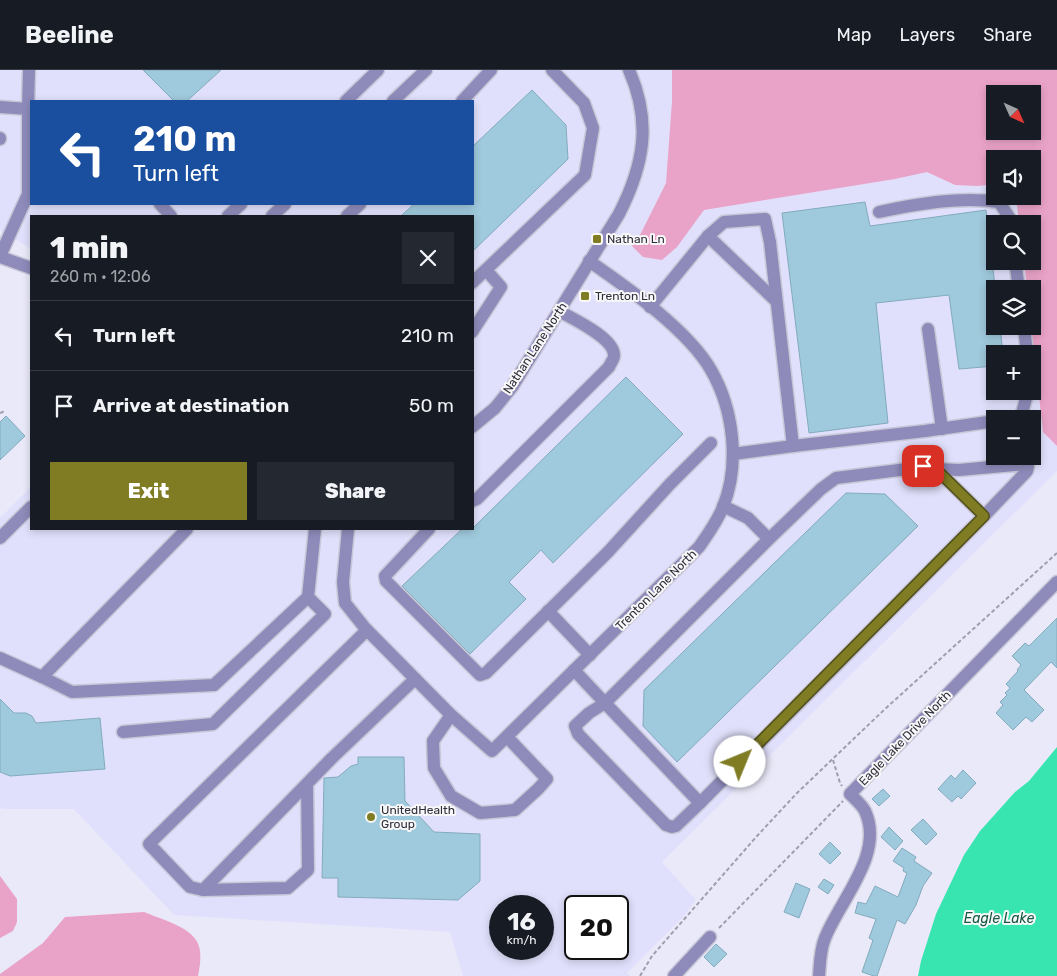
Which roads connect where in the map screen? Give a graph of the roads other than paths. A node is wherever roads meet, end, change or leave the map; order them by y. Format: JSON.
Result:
{"nodes":[{"id":1,"x":29,"y":70,"type":"edge"},
{"id":2,"x":378,"y":70,"type":"edge"},
{"id":3,"x":426,"y":70,"type":"edge"},
{"id":4,"x":491,"y":70,"type":"edge"},
{"id":5,"x":552,"y":70,"type":"edge"},
{"id":6,"x":630,"y":70,"type":"edge"},
{"id":7,"x":347,"y":100,"type":"edge"},
{"id":8,"x":394,"y":100,"type":"edge"},
{"id":9,"x":463,"y":100,"type":"edge"},
{"id":10,"x":0,"y":107,"type":"edge"},
{"id":11,"x":30,"y":109,"type":"edge"},
{"id":12,"x":161,"y":205,"type":"edge"},
{"id":13,"x":240,"y":205,"type":"edge"},
{"id":14,"x":284,"y":205,"type":"edge"},
{"id":15,"x":359,"y":205,"type":"edge"},
{"id":16,"x":879,"y":212,"type":"dead end"},
{"id":17,"x":171,"y":215,"type":"edge"},
{"id":18,"x":229,"y":215,"type":"edge"},
{"id":19,"x":273,"y":215,"type":"edge"},
{"id":20,"x":348,"y":215,"type":"edge"},
{"id":21,"x":1008,"y":215,"type":"edge"},
{"id":22,"x":708,"y":236,"type":"junction"},
{"id":23,"x":0,"y":257,"type":"edge"},
{"id":24,"x":589,"y":262,"type":"junction"},
{"id":25,"x":30,"y":268,"type":"edge"},
{"id":26,"x":486,"y":270,"type":"junction"},
{"id":27,"x":474,"y":281,"type":"edge"},
{"id":28,"x":776,"y":301,"type":"junction"},
{"id":29,"x":650,"y":306,"type":"junction"},
{"id":30,"x":559,"y":311,"type":"junction"},
{"id":31,"x":474,"y":329,"type":"edge"},
{"id":32,"x":928,"y":329,"type":"dead end"},
{"id":33,"x":986,"y":422,"type":"edge"},
{"id":34,"x":474,"y":425,"type":"edge"},
{"id":35,"x":942,"y":429,"type":"junction"},
{"id":36,"x":711,"y":443,"type":"dead end"},
{"id":37,"x":793,"y":446,"type":"junction"},
{"id":38,"x":733,"y":454,"type":"junction"},
{"id":39,"x":936,"y":469,"type":"junction"},
{"id":40,"x":474,"y":500,"type":"edge"},
{"id":41,"x":723,"y":506,"type":"junction"},
{"id":42,"x":30,"y":508,"type":"edge"},
{"id":43,"x":984,"y":516,"type":"junction"},
{"id":44,"x":186,"y":530,"type":"edge"},
{"id":45,"x":315,"y":530,"type":"edge"},
{"id":46,"x":348,"y":530,"type":"edge"},
{"id":47,"x":428,"y":530,"type":"edge"},
{"id":48,"x":0,"y":538,"type":"edge"},
{"id":49,"x":769,"y":539,"type":"junction"},
{"id":50,"x":1057,"y":582,"type":"edge"},
{"id":51,"x":308,"y":597,"type":"junction"},
{"id":52,"x":345,"y":603,"type":"junction"},
{"id":53,"x":548,"y":611,"type":"junction"},
{"id":54,"x":325,"y":614,"type":"junction"},
{"id":55,"x":367,"y":630,"type":"junction"},
{"id":56,"x":590,"y":654,"type":"junction"},
{"id":57,"x":0,"y":658,"type":"edge"},
{"id":58,"x":574,"y":670,"type":"junction"},
{"id":59,"x":42,"y":678,"type":"junction"},
{"id":60,"x":416,"y":679,"type":"junction"},
{"id":61,"x":605,"y":703,"type":"junction"},
{"id":62,"x":451,"y":715,"type":"junction"},
{"id":63,"x":123,"y":732,"type":"dead end"},
{"id":64,"x":507,"y":736,"type":"junction"},
{"id":65,"x":308,"y":784,"type":"junction"},
{"id":66,"x":700,"y":803,"type":"junction"},
{"id":67,"x":203,"y":890,"type":"junction"},
{"id":68,"x":710,"y":937,"type":"road end"},
{"id":69,"x":674,"y":976,"type":"edge"},
{"id":70,"x":819,"y":976,"type":"edge"}],
"edges":[{"from":1,"to":11,"type":"street"},
{"from":2,"to":7,"type":"street"},
{"from":3,"to":8,"type":"street"},
{"from":4,"to":9,"type":"street"},
{"from":5,"to":26,"type":"street"},
{"from":6,"to":24,"type":"street"},
{"from":10,"to":11,"type":"street"},
{"from":11,"to":23,"type":"street"},
{"from":12,"to":17,"type":"street"},
{"from":13,"to":18,"type":"street"},
{"from":14,"to":19,"type":"street"},
{"from":15,"to":20,"type":"street"},
{"from":16,"to":21,"type":"street"},
{"from":22,"to":28,"type":"street"},
{"from":22,"to":28,"type":"street"},
{"from":22,"to":29,"type":"street"},
{"from":23,"to":25,"type":"street"},
{"from":24,"to":29,"type":"street","name":"Trenton Lane North"},
{"from":24,"to":30,"type":"street","name":"Nathan Lane North"},
{"from":26,"to":27,"type":"street"},
{"from":26,"to":31,"type":"street"},
{"from":28,"to":37,"type":"street"},
{"from":29,"to":38,"type":"street","name":"Trenton Lane North"},
{"from":30,"to":34,"type":"street","name":"Nathan Lane North"},
{"from":30,"to":40,"type":"street"},
{"from":32,"to":35,"type":"street"},
{"from":33,"to":35,"type":"street"},
{"from":35,"to":37,"type":"street"},
{"from":36,"to":53,"type":"street"},
{"from":37,"to":38,"type":"street"},
{"from":38,"to":41,"type":"street","name":"Trenton Lane North"},
{"from":39,"to":43,"type":"street"},
{"from":39,"to":43,"type":"street"},
{"from":39,"to":49,"type":"street"},
{"from":41,"to":49,"type":"street"},
{"from":41,"to":56,"type":"street","name":"Trenton Lane North"},
{"from":42,"to":48,"type":"street"},
{"from":43,"to":66,"type":"street"},
{"from":44,"to":59,"type":"street"},
{"from":45,"to":51,"type":"street"},
{"from":46,"to":52,"type":"street"},
{"from":47,"to":53,"type":"street"},
{"from":49,"to":61,"type":"street"},
{"from":50,"to":70,"type":"street","name":"Eagle Lake Drive North"},
{"from":51,"to":54,"type":"street"},
{"from":51,"to":59,"type":"street"},
{"from":52,"to":54,"type":"street"},
{"from":52,"to":55,"type":"street"},
{"from":53,"to":56,"type":"street"},
{"from":54,"to":63,"type":"street"},
{"from":55,"to":60,"type":"street"},
{"from":55,"to":67,"type":"street"},
{"from":56,"to":58,"type":"street","name":"Trenton Lane North"},
{"from":57,"to":59,"type":"street"},
{"from":58,"to":61,"type":"street"},
{"from":58,"to":64,"type":"street","name":"Trenton Lane North"},
{"from":60,"to":62,"type":"street"},
{"from":60,"to":65,"type":"street"},
{"from":61,"to":66,"type":"street"},
{"from":61,"to":66,"type":"street"},
{"from":62,"to":64,"type":"street","name":"Trenton Lane North"},
{"from":62,"to":64,"type":"street"},
{"from":65,"to":67,"type":"street"},
{"from":65,"to":67,"type":"street"},
{"from":68,"to":69,"type":"street"}]}
